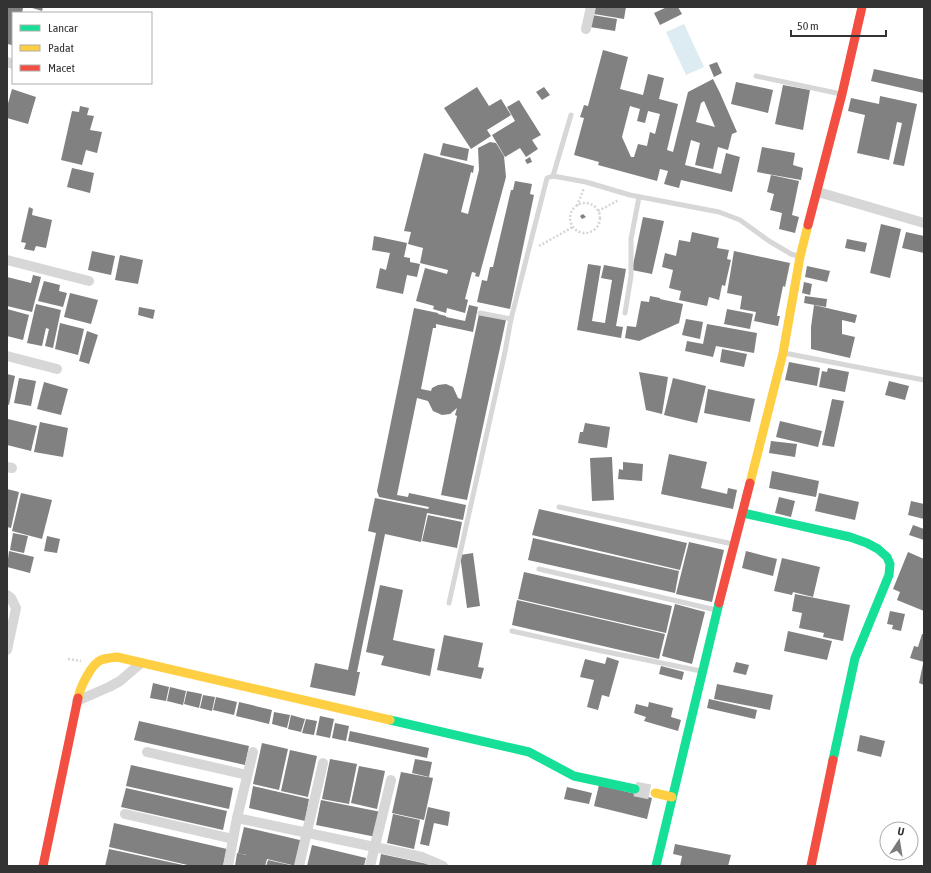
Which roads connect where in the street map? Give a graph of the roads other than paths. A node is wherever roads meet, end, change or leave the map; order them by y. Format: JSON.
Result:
{"nodes":[{"id":1,"x":591,"y":7,"type":"edge"},
{"id":2,"x":862,"y":7,"type":"edge"},
{"id":3,"x":586,"y":29,"type":"dead end"},
{"id":4,"x":756,"y":76,"type":"dead end"},
{"id":5,"x":842,"y":94,"type":"junction"},
{"id":6,"x":571,"y":115,"type":"dead end"},
{"id":7,"x":553,"y":176,"type":"junction"},
{"id":8,"x":818,"y":192,"type":"junction"},
{"id":9,"x":639,"y":196,"type":"junction"},
{"id":10,"x":924,"y":223,"type":"edge"},
{"id":11,"x":800,"y":256,"type":"junction"},
{"id":12,"x":7,"y":260,"type":"edge"},
{"id":13,"x":89,"y":281,"type":"dead end"},
{"id":14,"x":480,"y":313,"type":"dead end"},
{"id":15,"x":625,"y":313,"type":"dead end"},
{"id":16,"x":511,"y":319,"type":"junction"},
{"id":17,"x":783,"y":353,"type":"junction"},
{"id":18,"x":7,"y":356,"type":"edge"},
{"id":19,"x":57,"y":369,"type":"dead end"},
{"id":20,"x":924,"y":380,"type":"edge"},
{"id":21,"x":559,"y":507,"type":"dead end"},
{"id":22,"x":743,"y":513,"type":"junction"},
{"id":23,"x":734,"y":544,"type":"junction"},
{"id":24,"x":539,"y":569,"type":"dead end"},
{"id":25,"x":7,"y":595,"type":"edge"},
{"id":26,"x":449,"y":603,"type":"dead end"},
{"id":27,"x":717,"y":610,"type":"junction"},
{"id":28,"x":512,"y":631,"type":"dead end"},
{"id":29,"x":7,"y":650,"type":"edge"},
{"id":30,"x":141,"y":663,"type":"junction"},
{"id":31,"x":702,"y":671,"type":"junction"},
{"id":32,"x":76,"y":701,"type":"junction"},
{"id":33,"x":147,"y":752,"type":"dead end"},
{"id":34,"x":253,"y":752,"type":"dead end"},
{"id":35,"x":322,"y":763,"type":"dead end"},
{"id":36,"x":247,"y":775,"type":"junction"},
{"id":37,"x":391,"y":780,"type":"dead end"},
{"id":38,"x":635,"y":789,"type":"tunnel mouth"},
{"id":39,"x":655,"y":793,"type":"tunnel mouth"},
{"id":40,"x":672,"y":797,"type":"junction"},
{"id":41,"x":125,"y":814,"type":"dead end"},
{"id":42,"x":237,"y":818,"type":"junction"},
{"id":43,"x":306,"y":833,"type":"junction"},
{"id":44,"x":233,"y":839,"type":"junction"},
{"id":45,"x":375,"y":847,"type":"junction"},
{"id":46,"x":43,"y":866,"type":"edge"},
{"id":47,"x":228,"y":866,"type":"edge"},
{"id":48,"x":299,"y":866,"type":"edge"},
{"id":49,"x":370,"y":866,"type":"edge"},
{"id":50,"x":443,"y":866,"type":"edge"},
{"id":51,"x":656,"y":866,"type":"edge"},
{"id":52,"x":811,"y":866,"type":"edge"}],
"edges":[{"from":1,"to":3,"type":"street"},
{"from":2,"to":5,"type":"street"},
{"from":4,"to":5,"type":"lane"},
{"from":5,"to":8,"type":"street"},
{"from":6,"to":7,"type":"lane"},
{"from":7,"to":9,"type":"lane"},
{"from":7,"to":16,"type":"lane"},
{"from":8,"to":10,"type":"street"},
{"from":8,"to":11,"type":"street"},
{"from":9,"to":11,"type":"lane"},
{"from":9,"to":15,"type":"lane"},
{"from":11,"to":17,"type":"street"},
{"from":12,"to":13,"type":"street"},
{"from":14,"to":16,"type":"lane"},
{"from":16,"to":26,"type":"lane"},
{"from":17,"to":20,"type":"lane"},
{"from":17,"to":22,"type":"street"},
{"from":18,"to":19,"type":"street"},
{"from":21,"to":23,"type":"lane"},
{"from":22,"to":23,"type":"street"},
{"from":22,"to":52,"type":"street"},
{"from":23,"to":27,"type":"street"},
{"from":24,"to":27,"type":"lane"},
{"from":25,"to":29,"type":"street"},
{"from":27,"to":31,"type":"street"},
{"from":28,"to":31,"type":"lane"},
{"from":30,"to":32,"type":"street"},
{"from":30,"to":32,"type":"street"},
{"from":30,"to":38,"type":"street"},
{"from":31,"to":40,"type":"street"},
{"from":32,"to":46,"type":"street"},
{"from":33,"to":36,"type":"street"},
{"from":34,"to":36,"type":"street"},
{"from":35,"to":43,"type":"street"},
{"from":36,"to":42,"type":"street"},
{"from":37,"to":45,"type":"street"},
{"from":39,"to":40,"type":"street"},
{"from":40,"to":51,"type":"street"},
{"from":41,"to":44,"type":"street"},
{"from":42,"to":43,"type":"street"},
{"from":42,"to":44,"type":"street"},
{"from":43,"to":45,"type":"street"},
{"from":43,"to":48,"type":"street"},
{"from":44,"to":47,"type":"street"},
{"from":45,"to":49,"type":"street"},
{"from":45,"to":50,"type":"street"}]}
